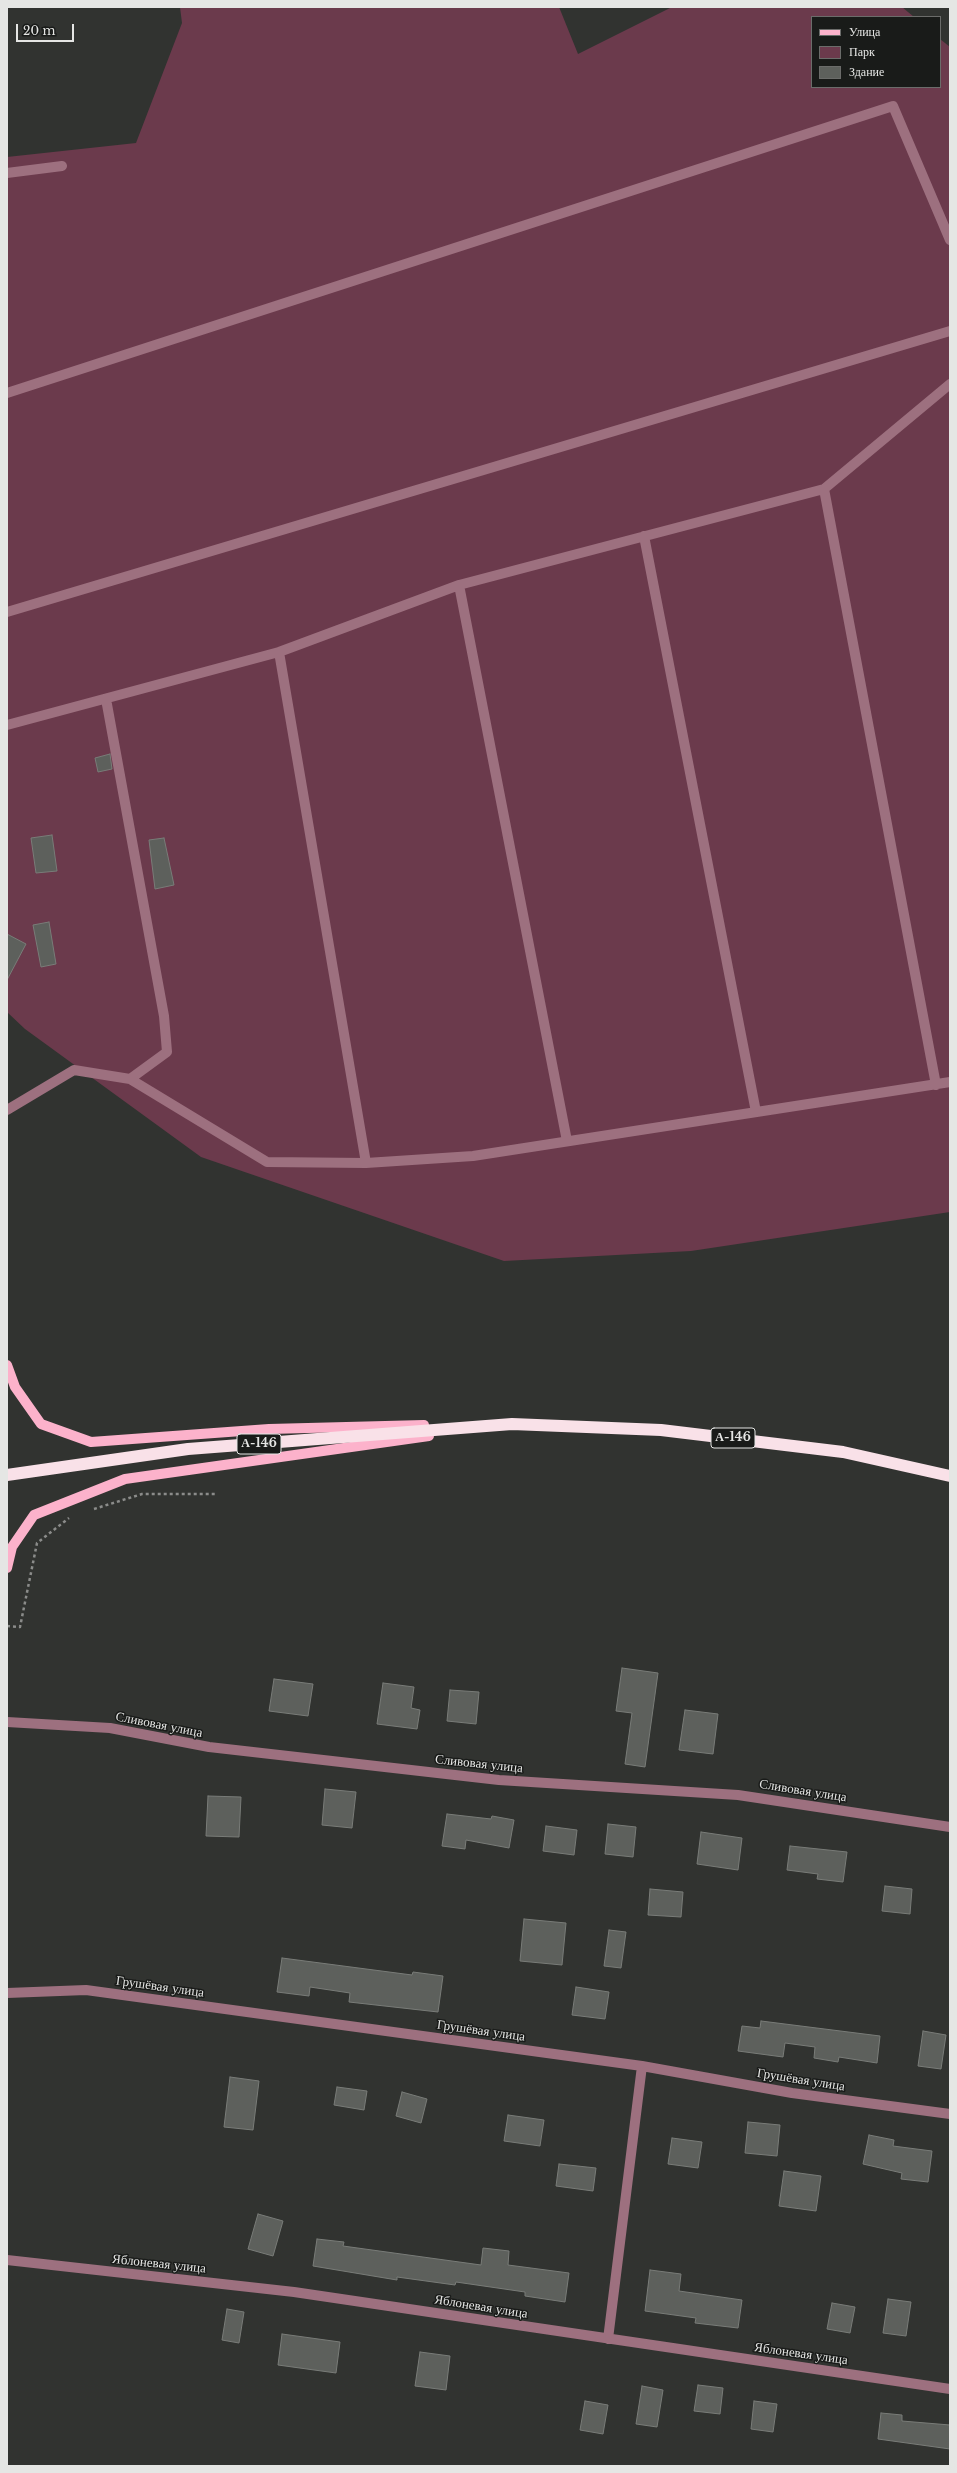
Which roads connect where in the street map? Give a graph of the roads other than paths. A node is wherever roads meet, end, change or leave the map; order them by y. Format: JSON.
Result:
{"nodes":[{"id":1,"x":62,"y":166,"type":"dead end"},
{"id":2,"x":7,"y":173,"type":"edge"},
{"id":3,"x":950,"y":240,"type":"edge"},
{"id":4,"x":950,"y":331,"type":"edge"},
{"id":5,"x":950,"y":384,"type":"edge"},
{"id":6,"x":7,"y":393,"type":"edge"},
{"id":7,"x":824,"y":489,"type":"junction"},
{"id":8,"x":644,"y":536,"type":"junction"},
{"id":9,"x":459,"y":585,"type":"junction"},
{"id":10,"x":7,"y":612,"type":"edge"},
{"id":11,"x":279,"y":652,"type":"junction"},
{"id":12,"x":106,"y":699,"type":"junction"},
{"id":13,"x":7,"y":725,"type":"edge"},
{"id":14,"x":130,"y":1079,"type":"junction"},
{"id":15,"x":950,"y":1082,"type":"edge"},
{"id":16,"x":936,"y":1085,"type":"junction"},
{"id":17,"x":7,"y":1110,"type":"edge"},
{"id":18,"x":756,"y":1112,"type":"junction"},
{"id":19,"x":567,"y":1141,"type":"junction"},
{"id":20,"x":366,"y":1163,"type":"junction"},
{"id":21,"x":7,"y":1364,"type":"edge"},
{"id":22,"x":512,"y":1424,"type":"junction"},
{"id":23,"x":7,"y":1475,"type":"edge"},
{"id":24,"x":950,"y":1476,"type":"edge"},
{"id":25,"x":7,"y":1568,"type":"edge"},
{"id":26,"x":7,"y":1722,"type":"edge"},
{"id":27,"x":950,"y":1827,"type":"edge"},
{"id":28,"x":7,"y":1993,"type":"edge"},
{"id":29,"x":642,"y":2066,"type":"junction"},
{"id":30,"x":950,"y":2114,"type":"edge"},
{"id":31,"x":7,"y":2260,"type":"edge"},
{"id":32,"x":608,"y":2340,"type":"junction"},
{"id":33,"x":950,"y":2389,"type":"edge"}],
"edges":[{"from":1,"to":2,"type":"street"},
{"from":3,"to":6,"type":"street"},
{"from":4,"to":10,"type":"street"},
{"from":5,"to":7,"type":"street"},
{"from":7,"to":8,"type":"street"},
{"from":7,"to":16,"type":"street"},
{"from":8,"to":9,"type":"street"},
{"from":8,"to":18,"type":"street"},
{"from":9,"to":11,"type":"street"},
{"from":9,"to":19,"type":"street"},
{"from":11,"to":12,"type":"street"},
{"from":11,"to":20,"type":"street"},
{"from":12,"to":13,"type":"street"},
{"from":12,"to":14,"type":"street"},
{"from":14,"to":17,"type":"street"},
{"from":14,"to":20,"type":"street"},
{"from":15,"to":16,"type":"street"},
{"from":16,"to":18,"type":"street"},
{"from":18,"to":19,"type":"street"},
{"from":19,"to":20,"type":"street"},
{"from":21,"to":22,"type":"main road"},
{"from":22,"to":23,"type":"highway","number":"А-146"},
{"from":22,"to":24,"type":"highway","number":"А-146"},
{"from":22,"to":25,"type":"main road"},
{"from":26,"to":27,"type":"street","name":"Сливовая улица"},
{"from":28,"to":29,"type":"street","name":"Грушёвая улица"},
{"from":29,"to":30,"type":"street","name":"Грушёвая улица"},
{"from":29,"to":32,"type":"street"},
{"from":31,"to":32,"type":"street","name":"Яблоневая улица"},
{"from":32,"to":33,"type":"street","name":"Яблоневая улица"}]}
